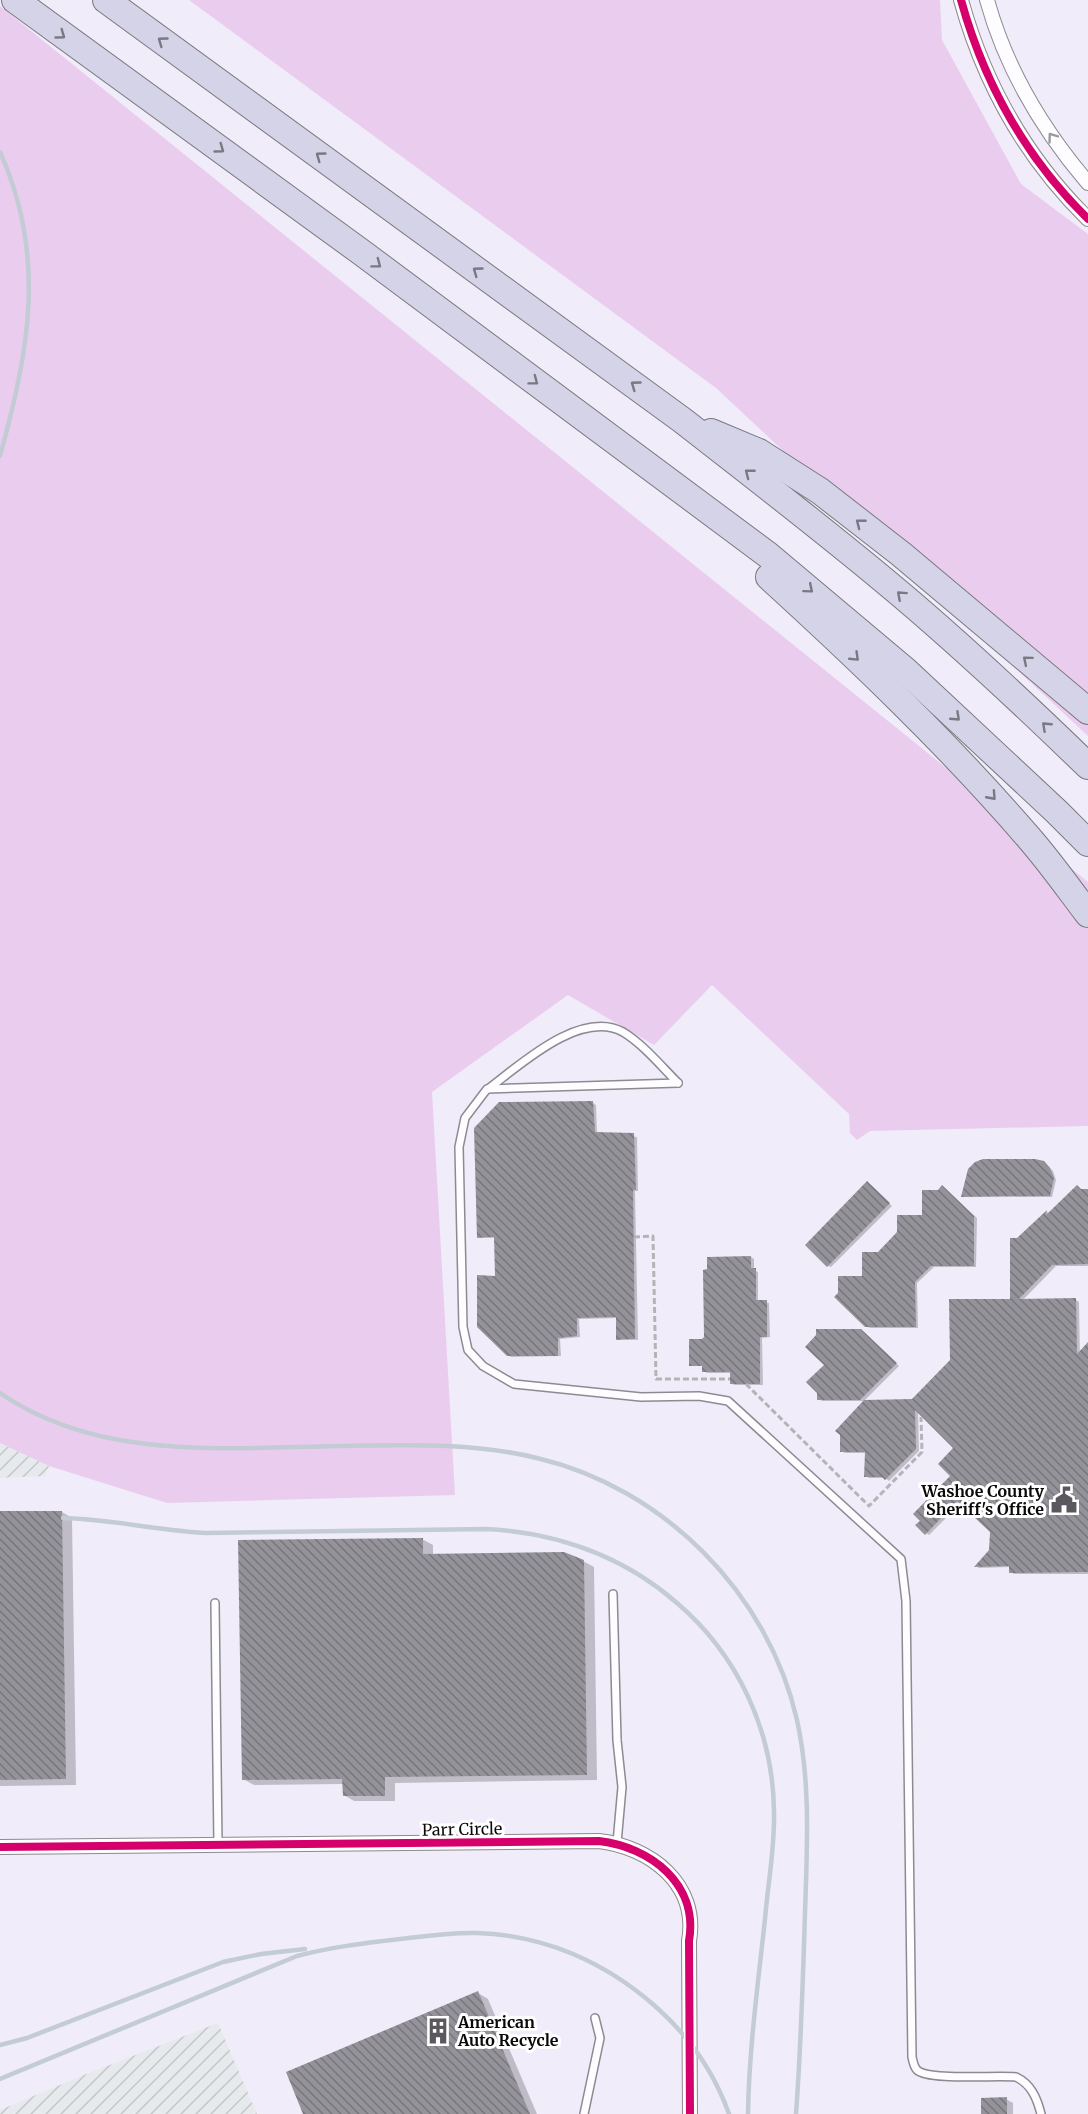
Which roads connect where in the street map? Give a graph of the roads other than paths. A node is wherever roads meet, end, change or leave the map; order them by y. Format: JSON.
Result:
{"nodes":[{"id":1,"x":15,"y":0,"type":"edge"},
{"id":2,"x":106,"y":0,"type":"edge"},
{"id":3,"x":961,"y":0,"type":"edge"},
{"id":4,"x":987,"y":0,"type":"edge"},
{"id":5,"x":1088,"y":183,"type":"edge"},
{"id":6,"x":1088,"y":219,"type":"edge"},
{"id":7,"x":682,"y":420,"type":"junction"},
{"id":8,"x":713,"y":514,"type":"junction"},
{"id":9,"x":1088,"y":711,"type":"edge"},
{"id":10,"x":1088,"y":766,"type":"edge"},
{"id":11,"x":1088,"y":843,"type":"edge"},
{"id":12,"x":1088,"y":914,"type":"edge"},
{"id":13,"x":487,"y":1089,"type":"junction"},
{"id":14,"x":614,"y":1594,"type":"dead end"},
{"id":15,"x":215,"y":1603,"type":"dead end"},
{"id":16,"x":617,"y":1843,"type":"junction"},
{"id":17,"x":218,"y":1845,"type":"junction"},
{"id":18,"x":0,"y":1847,"type":"edge"},
{"id":19,"x":595,"y":2018,"type":"dead end"},
{"id":20,"x":584,"y":2114,"type":"edge"},
{"id":21,"x":690,"y":2114,"type":"edge"},
{"id":22,"x":1041,"y":2114,"type":"edge"}],
"edges":[{"from":1,"to":8,"type":"highway","one_way":true},
{"from":7,"to":2,"type":"highway","one_way":true},
{"from":3,"to":6,"type":"street"},
{"from":5,"to":4,"type":"street","one_way":true},
{"from":9,"to":7,"type":"highway","one_way":true},
{"from":10,"to":7,"type":"highway","one_way":true},
{"from":8,"to":11,"type":"highway","one_way":true},
{"from":8,"to":12,"type":"highway","one_way":true},
{"from":13,"to":13,"type":"lane"},
{"from":13,"to":22,"type":"lane"},
{"from":14,"to":16,"type":"lane"},
{"from":15,"to":17,"type":"lane"},
{"from":16,"to":17,"type":"street","name":"Parr Circle"},
{"from":16,"to":21,"type":"street","name":"Parr Circle"},
{"from":17,"to":18,"type":"street","name":"Parr Circle"},
{"from":19,"to":20,"type":"lane"}]}
